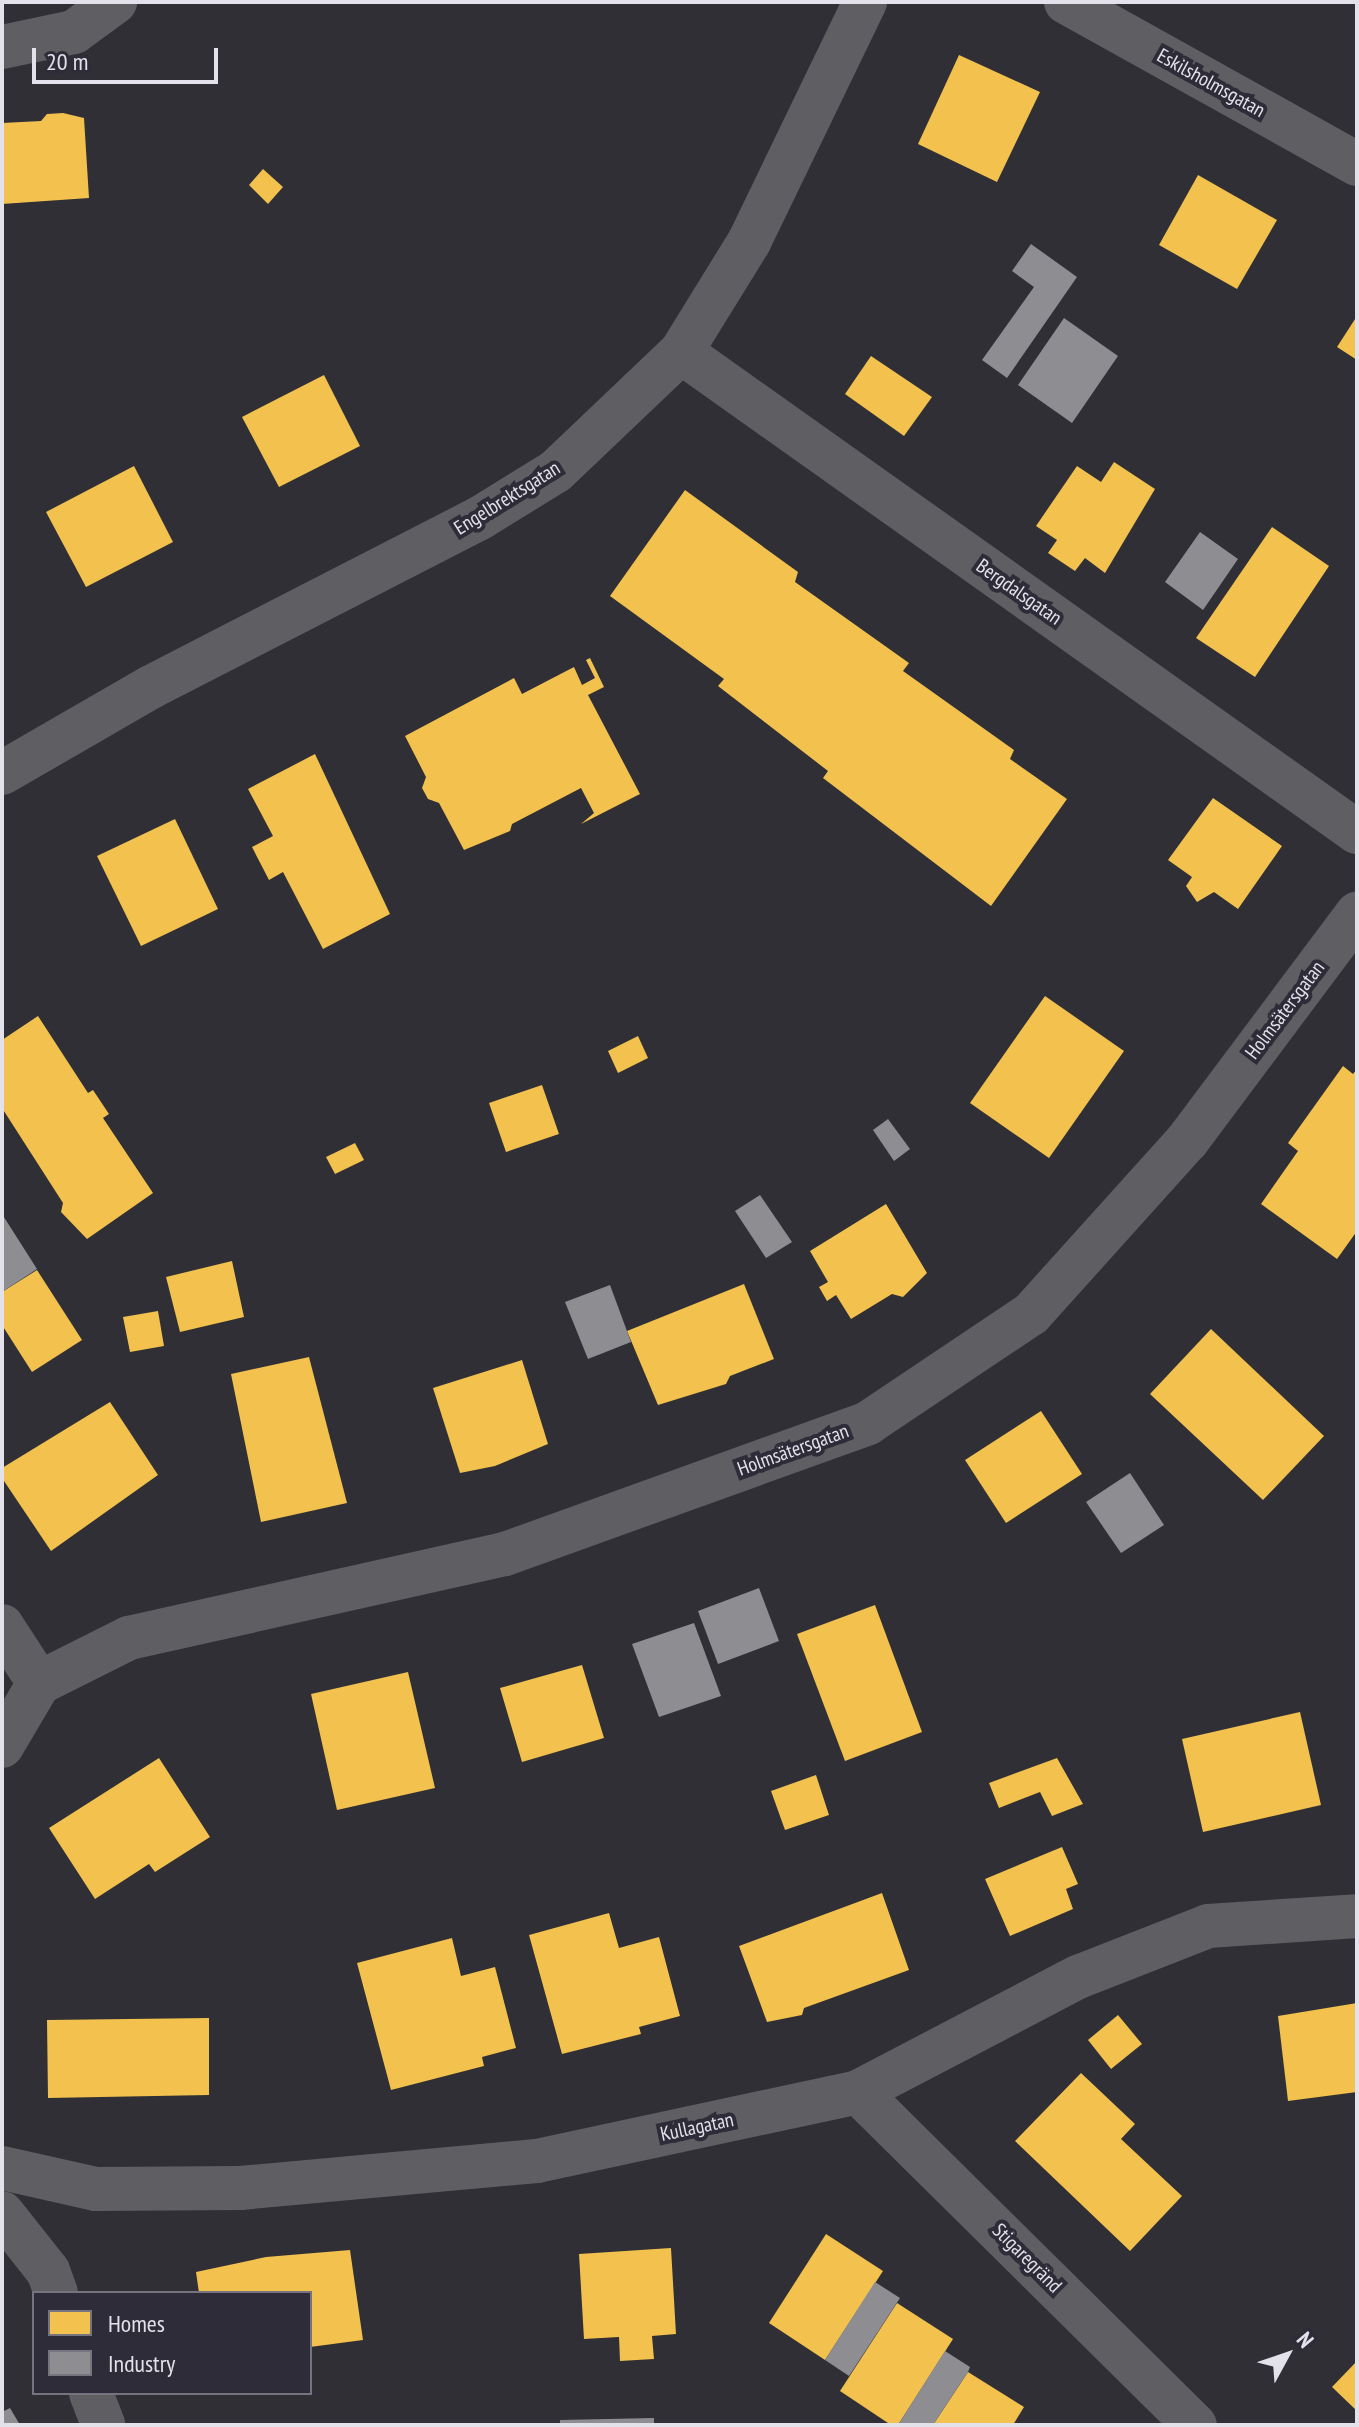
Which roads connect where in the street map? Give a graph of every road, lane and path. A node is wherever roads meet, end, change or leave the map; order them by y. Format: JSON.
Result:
{"nodes":[{"id":1,"x":115,"y":2,"type":"edge"},
{"id":2,"x":865,"y":2,"type":"edge"},
{"id":3,"x":1066,"y":2,"type":"edge"},
{"id":4,"x":2,"y":47,"type":"edge"},
{"id":5,"x":1357,"y":164,"type":"edge"},
{"id":6,"x":681,"y":352,"type":"junction"},
{"id":7,"x":2,"y":773,"type":"edge"},
{"id":8,"x":1357,"y":832,"type":"edge"},
{"id":9,"x":1357,"y":914,"type":"edge"},
{"id":10,"x":2,"y":1626,"type":"edge"},
{"id":11,"x":39,"y":1683,"type":"junction"},
{"id":12,"x":2,"y":1746,"type":"edge"},
{"id":13,"x":1357,"y":1916,"type":"edge"},
{"id":14,"x":858,"y":2092,"type":"junction"},
{"id":15,"x":2,"y":2168,"type":"edge"},
{"id":16,"x":2,"y":2213,"type":"edge"},
{"id":17,"x":55,"y":2291,"type":"edge"},
{"id":18,"x":92,"y":2395,"type":"edge"},
{"id":19,"x":103,"y":2425,"type":"edge"},
{"id":20,"x":1195,"y":2425,"type":"edge"}],
"edges":[{"from":1,"to":4,"type":"street"},
{"from":2,"to":6,"type":"street","name":"Engelbrektsgatan"},
{"from":3,"to":5,"type":"street","name":"Eskilsholmsgatan"},
{"from":6,"to":7,"type":"street","name":"Engelbrektsgatan"},
{"from":6,"to":8,"type":"street","name":"Bergdalsgatan"},
{"from":9,"to":11,"type":"street","name":"Holmsätersgatan"},
{"from":10,"to":11,"type":"street"},
{"from":11,"to":12,"type":"street"},
{"from":13,"to":14,"type":"street","name":"Kullagatan"},
{"from":14,"to":15,"type":"street","name":"Kullagatan"},
{"from":14,"to":20,"type":"street","name":"Stigaregränd"},
{"from":16,"to":17,"type":"street"},
{"from":18,"to":19,"type":"street"}]}
